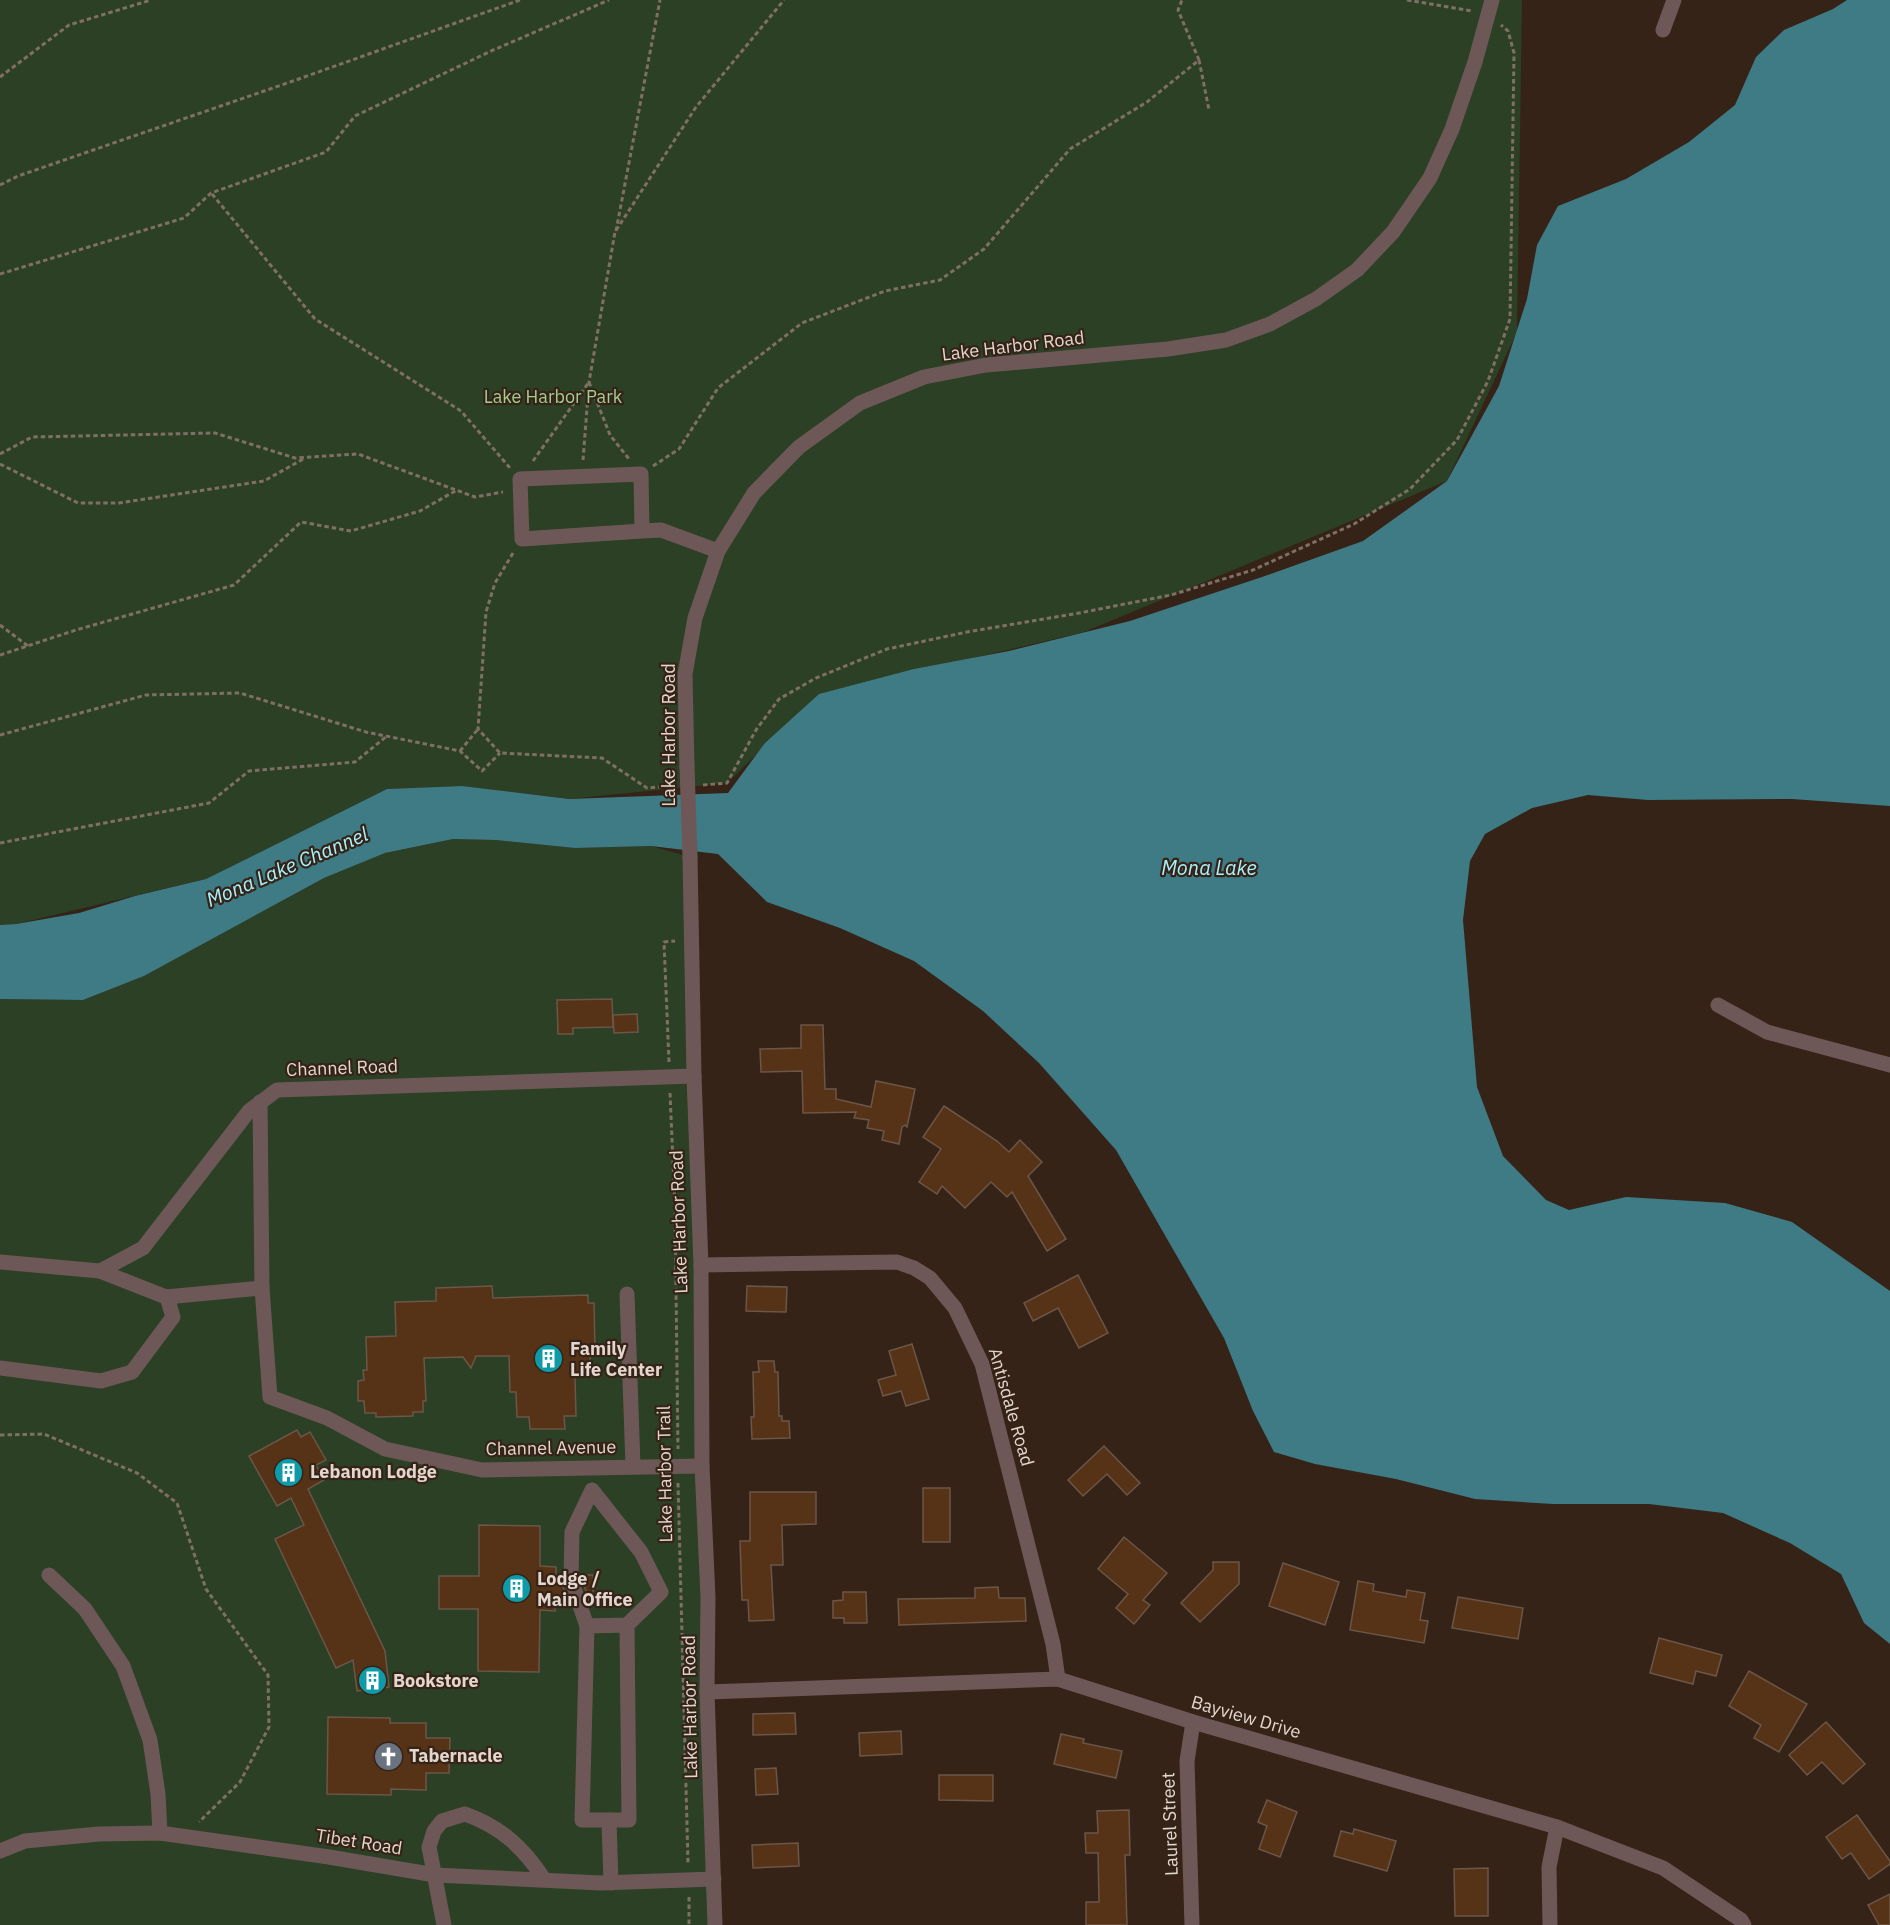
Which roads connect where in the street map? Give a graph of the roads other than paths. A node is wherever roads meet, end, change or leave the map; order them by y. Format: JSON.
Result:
{"nodes":[{"id":1,"x":1674,"y":0,"type":"edge"},
{"id":2,"x":1490,"y":7,"type":"edge"},
{"id":3,"x":1663,"y":30,"type":"dead end"},
{"id":4,"x":642,"y":531,"type":"junction"},
{"id":5,"x":718,"y":552,"type":"junction"},
{"id":6,"x":1718,"y":1005,"type":"dead end"},
{"id":7,"x":1890,"y":1065,"type":"edge"},
{"id":8,"x":694,"y":1076,"type":"junction"},
{"id":9,"x":260,"y":1102,"type":"junction"},
{"id":10,"x":0,"y":1263,"type":"edge"},
{"id":11,"x":701,"y":1265,"type":"junction"},
{"id":12,"x":100,"y":1271,"type":"junction"},
{"id":13,"x":262,"y":1288,"type":"junction"},
{"id":14,"x":627,"y":1294,"type":"dead end"},
{"id":15,"x":167,"y":1297,"type":"junction"},
{"id":16,"x":0,"y":1368,"type":"edge"},
{"id":17,"x":633,"y":1466,"type":"junction"},
{"id":18,"x":702,"y":1466,"type":"junction"},
{"id":19,"x":592,"y":1467,"type":"junction"},
{"id":20,"x":592,"y":1490,"type":"junction"},
{"id":21,"x":49,"y":1575,"type":"dead end"},
{"id":22,"x":627,"y":1625,"type":"junction"},
{"id":23,"x":587,"y":1626,"type":"junction"},
{"id":24,"x":1058,"y":1679,"type":"junction"},
{"id":25,"x":707,"y":1692,"type":"junction"},
{"id":26,"x":1192,"y":1722,"type":"junction"},
{"id":27,"x":609,"y":1820,"type":"junction"},
{"id":28,"x":1557,"y":1827,"type":"junction"},
{"id":29,"x":160,"y":1833,"type":"junction"},
{"id":30,"x":0,"y":1836,"type":"edge"},
{"id":31,"x":25,"y":1841,"type":"junction"},
{"id":32,"x":0,"y":1851,"type":"edge"},
{"id":33,"x":435,"y":1875,"type":"junction"},
{"id":34,"x":544,"y":1879,"type":"junction"},
{"id":35,"x":714,"y":1879,"type":"junction"},
{"id":36,"x":611,"y":1883,"type":"junction"},
{"id":37,"x":444,"y":1925,"type":"edge"},
{"id":38,"x":715,"y":1925,"type":"edge"},
{"id":39,"x":1192,"y":1925,"type":"edge"},
{"id":40,"x":1550,"y":1925,"type":"edge"},
{"id":41,"x":1744,"y":1925,"type":"edge"}],
"edges":[{"from":1,"to":3,"type":"street"},
{"from":2,"to":5,"type":"street","name":"Lake Harbor Road"},
{"from":4,"to":4,"type":"street"},
{"from":4,"to":5,"type":"street"},
{"from":5,"to":8,"type":"street","name":"Lake Harbor Road","bridge":true},
{"from":6,"to":7,"type":"street"},
{"from":8,"to":9,"type":"street","name":"Channel Road"},
{"from":8,"to":11,"type":"street","name":"Lake Harbor Road"},
{"from":9,"to":12,"type":"street","name":"Channel Road"},
{"from":9,"to":13,"type":"street"},
{"from":10,"to":12,"type":"street"},
{"from":11,"to":18,"type":"street","name":"Lake Harbor Road"},
{"from":11,"to":24,"type":"street","name":"Antisdale Road"},
{"from":12,"to":15,"type":"street"},
{"from":13,"to":15,"type":"street"},
{"from":13,"to":19,"type":"street","name":"Channel Avenue"},
{"from":14,"to":17,"type":"street"},
{"from":15,"to":16,"type":"street"},
{"from":17,"to":18,"type":"street","name":"Channel Avenue"},
{"from":17,"to":19,"type":"street","name":"Channel Avenue"},
{"from":18,"to":25,"type":"street","name":"Lake Harbor Road"},
{"from":19,"to":20,"type":"street"},
{"from":20,"to":22,"type":"street"},
{"from":20,"to":23,"type":"street"},
{"from":21,"to":29,"type":"street"},
{"from":22,"to":23,"type":"street"},
{"from":22,"to":27,"type":"street"},
{"from":23,"to":27,"type":"street"},
{"from":24,"to":25,"type":"street","name":"Bayview Drive"},
{"from":24,"to":26,"type":"street","name":"Bayview Drive"},
{"from":25,"to":35,"type":"street","name":"Lake Harbor Road"},
{"from":26,"to":28,"type":"street","name":"Bayview Drive"},
{"from":26,"to":39,"type":"street","name":"Laurel Street"},
{"from":27,"to":36,"type":"street"},
{"from":28,"to":40,"type":"street"},
{"from":28,"to":41,"type":"street","name":"Bayview Drive"},
{"from":29,"to":31,"type":"street","name":"Tibet Road"},
{"from":29,"to":33,"type":"street","name":"Tibet Road"},
{"from":30,"to":31,"type":"street"},
{"from":31,"to":32,"type":"street","name":"Tibet Road"},
{"from":33,"to":34,"type":"street","name":"Tibet Road"},
{"from":33,"to":34,"type":"street"},
{"from":33,"to":37,"type":"street"},
{"from":34,"to":36,"type":"street","name":"Tibet Road"},
{"from":35,"to":36,"type":"street","name":"Tibet Road"},
{"from":35,"to":38,"type":"street","name":"Lake Harbor Road"}]}
